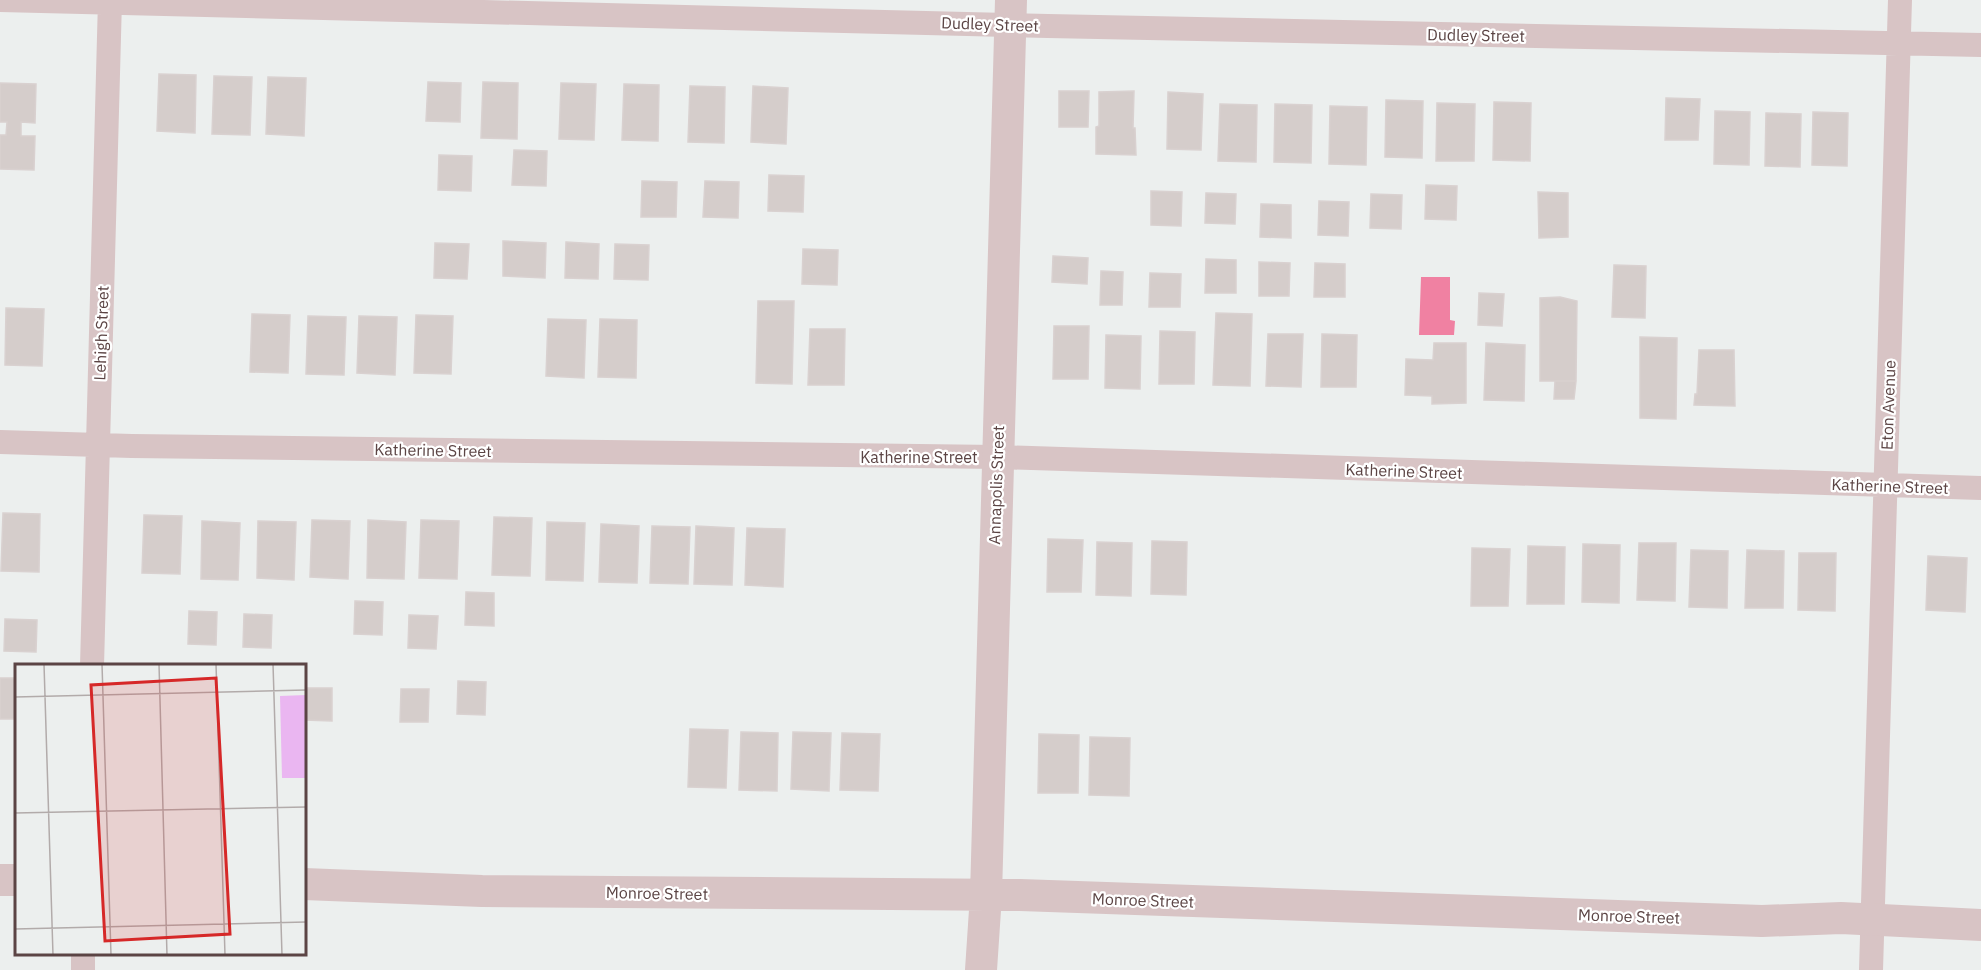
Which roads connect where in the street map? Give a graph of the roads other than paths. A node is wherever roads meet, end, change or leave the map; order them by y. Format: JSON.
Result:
{"nodes":[{"id":1,"x":0,"y":0,"type":"edge"},
{"id":2,"x":1900,"y":0,"type":"edge"},
{"id":3,"x":110,"y":2,"type":"edge"},
{"id":4,"x":1011,"y":12,"type":"edge"},
{"id":5,"x":1899,"y":44,"type":"junction"},
{"id":6,"x":1981,"y":45,"type":"edge"},
{"id":7,"x":0,"y":442,"type":"edge"},
{"id":8,"x":98,"y":445,"type":"junction"},
{"id":9,"x":997,"y":457,"type":"junction"},
{"id":10,"x":1886,"y":486,"type":"junction"},
{"id":11,"x":1981,"y":488,"type":"edge"},
{"id":12,"x":92,"y":664,"type":"edge"},
{"id":13,"x":306,"y":884,"type":"edge"},
{"id":14,"x":986,"y":896,"type":"junction"},
{"id":15,"x":1872,"y":919,"type":"junction"},
{"id":16,"x":1981,"y":925,"type":"edge"},
{"id":17,"x":981,"y":970,"type":"edge"},
{"id":18,"x":1871,"y":970,"type":"edge"}],
"edges":[{"from":1,"to":3,"type":"street","name":"Dudley Street"},
{"from":2,"to":5,"type":"street","name":"Eton Avenue"},
{"from":3,"to":4,"type":"street","name":"Dudley Street"},
{"from":3,"to":8,"type":"street","name":"Lehigh Street"},
{"from":4,"to":5,"type":"street","name":"Dudley Street"},
{"from":4,"to":9,"type":"street","name":"Annapolis Street"},
{"from":5,"to":6,"type":"street","name":"Dudley Street"},
{"from":5,"to":10,"type":"street","name":"Eton Avenue"},
{"from":7,"to":8,"type":"street","name":"Katherine Street"},
{"from":8,"to":9,"type":"street","name":"Katherine Street"},
{"from":8,"to":12,"type":"street","name":"Lehigh Street"},
{"from":9,"to":10,"type":"street","name":"Katherine Street"},
{"from":9,"to":14,"type":"street","name":"Annapolis Street"},
{"from":10,"to":11,"type":"street","name":"Katherine Street"},
{"from":10,"to":15,"type":"street","name":"Eton Avenue"},
{"from":13,"to":14,"type":"street","name":"Monroe Street"},
{"from":14,"to":15,"type":"street","name":"Monroe Street"},
{"from":14,"to":17,"type":"street","name":"Annapolis Street"},
{"from":15,"to":16,"type":"street","name":"Monroe Street"},
{"from":15,"to":18,"type":"street","name":"Eton Avenue"}]}
